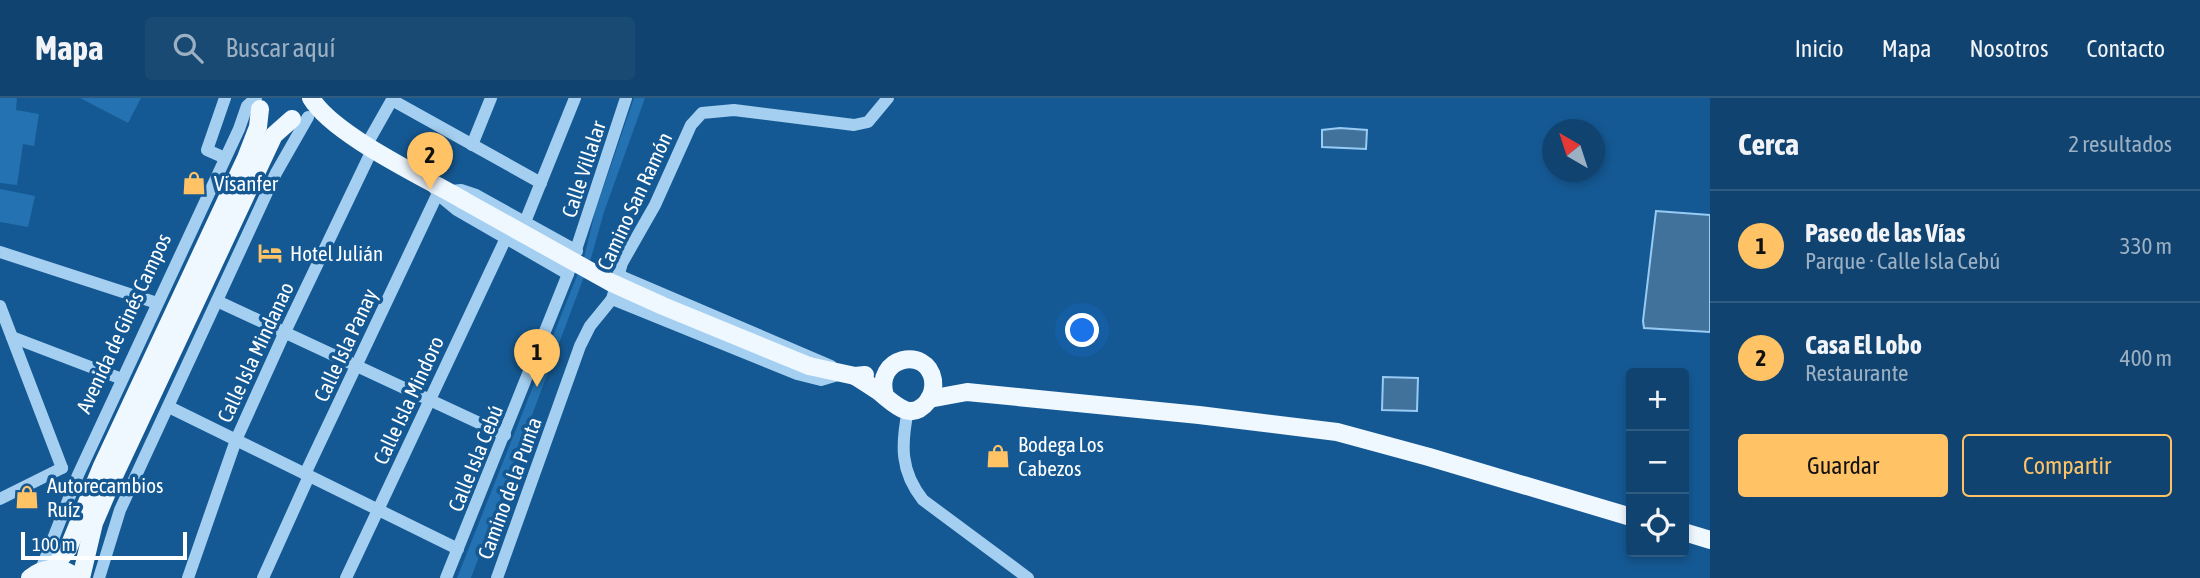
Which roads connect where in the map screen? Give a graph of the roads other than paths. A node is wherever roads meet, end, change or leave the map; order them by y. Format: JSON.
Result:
{"nodes":[{"id":1,"x":225,"y":98,"type":"edge"},
{"id":2,"x":310,"y":98,"type":"edge"},
{"id":3,"x":575,"y":98,"type":"edge"},
{"id":4,"x":888,"y":98,"type":"edge"},
{"id":5,"x":393,"y":99,"type":"edge"},
{"id":6,"x":621,"y":99,"type":"edge"},
{"id":7,"x":487,"y":100,"type":"edge"},
{"id":8,"x":258,"y":104,"type":"edge"},
{"id":9,"x":298,"y":118,"type":"junction"},
{"id":10,"x":335,"y":124,"type":"junction"},
{"id":11,"x":472,"y":145,"type":"junction"},
{"id":12,"x":370,"y":146,"type":"junction"},
{"id":13,"x":225,"y":158,"type":"junction"},
{"id":14,"x":541,"y":183,"type":"junction"},
{"id":15,"x":444,"y":191,"type":"junction"},
{"id":16,"x":525,"y":222,"type":"junction"},
{"id":17,"x":506,"y":238,"type":"junction"},
{"id":18,"x":577,"y":251,"type":"junction"},
{"id":19,"x":0,"y":252,"type":"edge"},
{"id":20,"x":568,"y":274,"type":"junction"},
{"id":21,"x":618,"y":275,"type":"junction"},
{"id":22,"x":612,"y":299,"type":"junction"},
{"id":23,"x":217,"y":301,"type":"junction"},
{"id":24,"x":157,"y":303,"type":"junction"},
{"id":25,"x":0,"y":307,"type":"edge"},
{"id":26,"x":284,"y":334,"type":"junction"},
{"id":27,"x":12,"y":337,"type":"junction"},
{"id":28,"x":356,"y":367,"type":"junction"},
{"id":29,"x":886,"y":373,"type":"junction"},
{"id":30,"x":849,"y":375,"type":"junction"},
{"id":31,"x":933,"y":377,"type":"junction"},
{"id":32,"x":121,"y":379,"type":"junction"},
{"id":33,"x":967,"y":392,"type":"junction"},
{"id":34,"x":885,"y":396,"type":"junction"},
{"id":35,"x":929,"y":399,"type":"junction"},
{"id":36,"x":429,"y":400,"type":"junction"},
{"id":37,"x":170,"y":407,"type":"junction"},
{"id":38,"x":908,"y":411,"type":"junction"},
{"id":39,"x":505,"y":435,"type":"junction"},
{"id":40,"x":236,"y":440,"type":"junction"},
{"id":41,"x":62,"y":468,"type":"junction"},
{"id":42,"x":78,"y":475,"type":"junction"},
{"id":43,"x":307,"y":475,"type":"junction"},
{"id":44,"x":1,"y":497,"type":"edge"},
{"id":45,"x":378,"y":510,"type":"junction"},
{"id":46,"x":1626,"y":516,"type":"edge"},
{"id":47,"x":1689,"y":534,"type":"edge"},
{"id":48,"x":1710,"y":540,"type":"edge"},
{"id":49,"x":458,"y":549,"type":"junction"},
{"id":50,"x":40,"y":573,"type":"edge"},
{"id":51,"x":79,"y":578,"type":"edge"},
{"id":52,"x":99,"y":578,"type":"edge"},
{"id":53,"x":188,"y":578,"type":"edge"},
{"id":54,"x":263,"y":578,"type":"edge"},
{"id":55,"x":346,"y":578,"type":"edge"},
{"id":56,"x":446,"y":578,"type":"edge"},
{"id":57,"x":497,"y":578,"type":"edge"},
{"id":58,"x":1028,"y":578,"type":"edge"}],
"edges":[{"from":1,"to":13,"type":"street"},
{"from":2,"to":9,"type":"main road"},
{"from":2,"to":10,"type":"main road"},
{"from":3,"to":14,"type":"street"},
{"from":4,"to":21,"type":"street","name":"Camino San Ramón"},
{"from":5,"to":11,"type":"street"},
{"from":5,"to":12,"type":"street","name":"Calle Isla Mindanao"},
{"from":6,"to":18,"type":"street","name":"Calle Villalar"},
{"from":7,"to":11,"type":"street"},
{"from":8,"to":9,"type":"main road"},
{"from":8,"to":13,"type":"street","name":"Avenida de Ginés Campos"},
{"from":8,"to":50,"type":"main road","name":"Avenida de Ginés Campos"},
{"from":9,"to":10,"type":"main road"},
{"from":9,"to":23,"type":"street"},
{"from":9,"to":51,"type":"main road"},
{"from":10,"to":12,"type":"main road"},
{"from":11,"to":14,"type":"street"},
{"from":12,"to":15,"type":"main road"},
{"from":12,"to":26,"type":"street","name":"Calle Isla Mindanao"},
{"from":13,"to":24,"type":"street","name":"Avenida de Ginés Campos"},
{"from":14,"to":16,"type":"street"},
{"from":15,"to":16,"type":"street"},
{"from":15,"to":17,"type":"street"},
{"from":15,"to":28,"type":"street","name":"Calle Isla Panay"},
{"from":15,"to":30,"type":"main road","bridge":true},
{"from":16,"to":18,"type":"street"},
{"from":17,"to":20,"type":"street"},
{"from":17,"to":36,"type":"street","name":"Calle Isla Mindoro"},
{"from":18,"to":20,"type":"street","name":"Calle Villalar"},
{"from":19,"to":24,"type":"street"},
{"from":20,"to":39,"type":"street","name":"Calle Isla Cebú"},
{"from":21,"to":22,"type":"street","name":"Camino San Ramón"},
{"from":21,"to":30,"type":"street"},
{"from":22,"to":30,"type":"street"},
{"from":22,"to":57,"type":"street","name":"Camino de la Punta"},
{"from":23,"to":26,"type":"street"},
{"from":23,"to":37,"type":"street"},
{"from":24,"to":32,"type":"street","name":"Avenida de Ginés Campos"},
{"from":25,"to":27,"type":"street"},
{"from":26,"to":28,"type":"street"},
{"from":26,"to":40,"type":"street","name":"Calle Isla Mindanao"},
{"from":27,"to":32,"type":"street"},
{"from":27,"to":41,"type":"street"},
{"from":28,"to":36,"type":"street"},
{"from":28,"to":43,"type":"street","name":"Calle Isla Panay"},
{"from":29,"to":30,"type":"main road"},
{"from":29,"to":31,"type":"main road"},
{"from":29,"to":34,"type":"main road"},
{"from":30,"to":34,"type":"main road"},
{"from":31,"to":33,"type":"main road"},
{"from":31,"to":35,"type":"main road"},
{"from":32,"to":42,"type":"street","name":"Avenida de Ginés Campos"},
{"from":33,"to":35,"type":"main road"},
{"from":33,"to":46,"type":"main road"},
{"from":34,"to":38,"type":"main road"},
{"from":35,"to":38,"type":"main road"},
{"from":36,"to":39,"type":"street"},
{"from":36,"to":45,"type":"street","name":"Calle Isla Mindoro"},
{"from":37,"to":40,"type":"street"},
{"from":37,"to":52,"type":"street"},
{"from":38,"to":58,"type":"street"},
{"from":39,"to":49,"type":"street","name":"Calle Isla Cebú"},
{"from":40,"to":43,"type":"street"},
{"from":40,"to":53,"type":"street","name":"Calle Isla Mindanao"},
{"from":41,"to":42,"type":"street"},
{"from":41,"to":44,"type":"street"},
{"from":42,"to":50,"type":"street","name":"Avenida de Ginés Campos"},
{"from":43,"to":45,"type":"street"},
{"from":43,"to":54,"type":"street","name":"Calle Isla Panay"},
{"from":45,"to":49,"type":"street"},
{"from":45,"to":55,"type":"street","name":"Calle Isla Mindoro"},
{"from":47,"to":48,"type":"main road"},
{"from":49,"to":56,"type":"street","name":"Calle Isla Cebú"},
{"from":50,"to":51,"type":"main road"}]}
